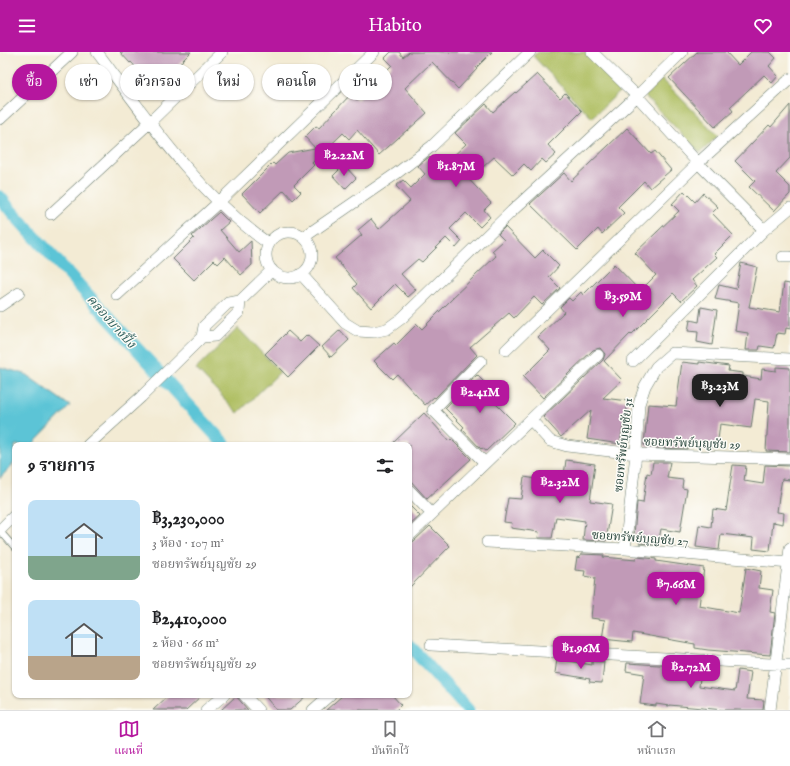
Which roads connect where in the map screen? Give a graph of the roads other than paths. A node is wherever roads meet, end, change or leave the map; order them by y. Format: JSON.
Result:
{"nodes":[{"id":1,"x":72,"y":52,"type":"edge"},
{"id":2,"x":97,"y":52,"type":"edge"},
{"id":3,"x":222,"y":52,"type":"edge"},
{"id":4,"x":374,"y":52,"type":"edge"},
{"id":5,"x":530,"y":52,"type":"edge"},
{"id":6,"x":592,"y":52,"type":"edge"},
{"id":7,"x":682,"y":52,"type":"edge"},
{"id":8,"x":790,"y":79,"type":"edge"},
{"id":9,"x":637,"y":96,"type":"junction"},
{"id":10,"x":0,"y":119,"type":"edge"},
{"id":11,"x":150,"y":123,"type":"junction"},
{"id":12,"x":698,"y":163,"type":"junction"},
{"id":13,"x":219,"y":202,"type":"junction"},
{"id":14,"x":790,"y":208,"type":"edge"},
{"id":15,"x":52,"y":214,"type":"dead end"},
{"id":16,"x":764,"y":230,"type":"junction"},
{"id":17,"x":304,"y":237,"type":"junction"},
{"id":18,"x":269,"y":244,"type":"junction"},
{"id":19,"x":272,"y":270,"type":"junction"},
{"id":20,"x":301,"y":274,"type":"junction"},
{"id":21,"x":19,"y":294,"type":"dead end"},
{"id":22,"x":117,"y":294,"type":"dead end"},
{"id":23,"x":0,"y":306,"type":"edge"},
{"id":24,"x":506,"y":350,"type":"dead end"},
{"id":25,"x":598,"y":355,"type":"dead end"},
{"id":26,"x":790,"y":359,"type":"edge"},
{"id":27,"x":481,"y":361,"type":"dead end"},
{"id":28,"x":633,"y":361,"type":"dead end"},
{"id":29,"x":531,"y":420,"type":"junction"},
{"id":30,"x":91,"y":442,"type":"edge"},
{"id":31,"x":636,"y":454,"type":"junction"},
{"id":32,"x":790,"y":460,"type":"edge"},
{"id":33,"x":484,"y":463,"type":"junction"},
{"id":34,"x":412,"y":493,"type":"edge"},
{"id":35,"x":432,"y":514,"type":"junction"},
{"id":36,"x":12,"y":518,"type":"edge"},
{"id":37,"x":0,"y":530,"type":"edge"},
{"id":38,"x":412,"y":533,"type":"edge"},
{"id":39,"x":487,"y":542,"type":"dead end"},
{"id":40,"x":12,"y":544,"type":"edge"},
{"id":41,"x":790,"y":548,"type":"edge"},
{"id":42,"x":625,"y":550,"type":"junction"},
{"id":43,"x":789,"y":563,"type":"edge"},
{"id":44,"x":431,"y":645,"type":"dead end"},
{"id":45,"x":776,"y":665,"type":"junction"},
{"id":46,"x":790,"y":665,"type":"edge"},
{"id":47,"x":220,"y":698,"type":"edge"},
{"id":48,"x":247,"y":698,"type":"edge"},
{"id":49,"x":326,"y":698,"type":"edge"},
{"id":50,"x":206,"y":710,"type":"edge"},
{"id":51,"x":258,"y":710,"type":"edge"},
{"id":52,"x":312,"y":710,"type":"edge"},
{"id":53,"x":770,"y":710,"type":"edge"}],
"edges":[{"from":1,"to":10,"type":"street"},
{"from":2,"to":11,"type":"street"},
{"from":3,"to":11,"type":"street"},
{"from":4,"to":13,"type":"street"},
{"from":5,"to":17,"type":"street"},
{"from":6,"to":9,"type":"street"},
{"from":7,"to":9,"type":"street"},
{"from":8,"to":12,"type":"street"},
{"from":9,"to":12,"type":"street"},
{"from":9,"to":20,"type":"street"},
{"from":11,"to":13,"type":"street"},
{"from":11,"to":15,"type":"street"},
{"from":12,"to":16,"type":"street"},
{"from":12,"to":24,"type":"street"},
{"from":13,"to":18,"type":"street"},
{"from":13,"to":22,"type":"street"},
{"from":14,"to":16,"type":"street"},
{"from":16,"to":28,"type":"street"},
{"from":17,"to":18,"type":"street"},
{"from":17,"to":20,"type":"street"},
{"from":18,"to":19,"type":"street"},
{"from":19,"to":20,"type":"street"},
{"from":19,"to":30,"type":"street"},
{"from":21,"to":23,"type":"street"},
{"from":25,"to":29,"type":"street"},
{"from":26,"to":31,"type":"street","name":"ซอยทรัพย์บุญชัย 31"},
{"from":27,"to":33,"type":"street"},
{"from":29,"to":31,"type":"street","name":"ซอยทรัพย์บุญชัย 29"},
{"from":29,"to":33,"type":"street"},
{"from":31,"to":32,"type":"street","name":"ซอยทรัพย์บุญชัย 29"},
{"from":31,"to":42,"type":"street","name":"ซอยทรัพย์บุญชัย 31"},
{"from":33,"to":35,"type":"street"},
{"from":34,"to":35,"type":"street"},
{"from":35,"to":38,"type":"street"},
{"from":36,"to":37,"type":"street"},
{"from":37,"to":40,"type":"lane"},
{"from":39,"to":42,"type":"street","name":"ซอยทรัพย์บุญชัย 27"},
{"from":41,"to":43,"type":"street"},
{"from":42,"to":43,"type":"street","name":"ซอยทรัพย์บุญชัย 27"},
{"from":43,"to":45,"type":"street"},
{"from":44,"to":45,"type":"street"},
{"from":45,"to":46,"type":"street"},
{"from":45,"to":53,"type":"street"},
{"from":47,"to":50,"type":"street"},
{"from":48,"to":51,"type":"street"},
{"from":49,"to":52,"type":"street"}]}
